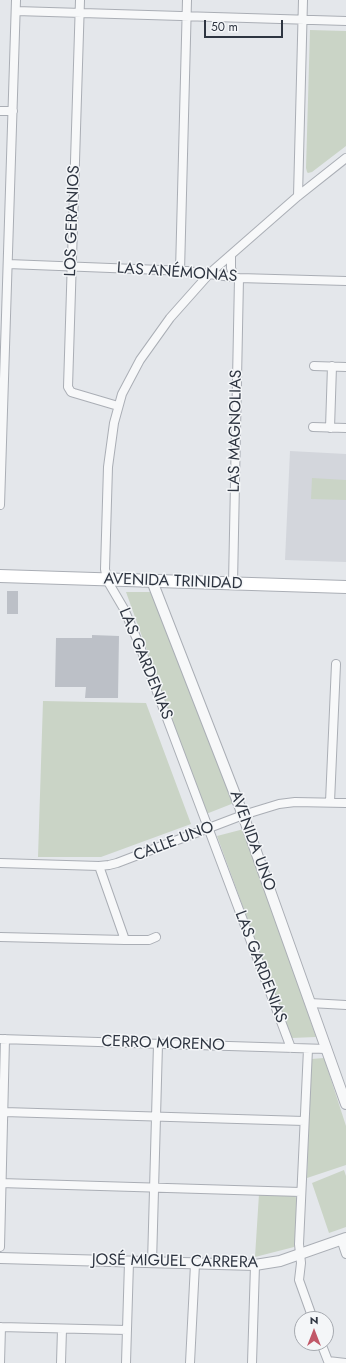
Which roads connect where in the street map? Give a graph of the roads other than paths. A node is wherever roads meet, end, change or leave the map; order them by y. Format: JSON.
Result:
{"nodes":[{"id":1,"x":16,"y":0,"type":"edge"},
{"id":2,"x":80,"y":0,"type":"edge"},
{"id":3,"x":187,"y":0,"type":"edge"},
{"id":4,"x":303,"y":0,"type":"edge"},
{"id":5,"x":16,"y":11,"type":"junction"},
{"id":6,"x":79,"y":13,"type":"junction"},
{"id":7,"x":187,"y":16,"type":"junction"},
{"id":8,"x":302,"y":19,"type":"junction"},
{"id":9,"x":346,"y":21,"type":"edge"},
{"id":10,"x":0,"y":111,"type":"edge"},
{"id":11,"x":12,"y":111,"type":"junction"},
{"id":12,"x":346,"y":158,"type":"edge"},
{"id":13,"x":298,"y":196,"type":"junction"},
{"id":14,"x":231,"y":255,"type":"junction"},
{"id":15,"x":8,"y":264,"type":"junction"},
{"id":16,"x":72,"y":266,"type":"junction"},
{"id":17,"x":180,"y":271,"type":"junction"},
{"id":18,"x":210,"y":273,"type":"junction"},
{"id":19,"x":237,"y":278,"type":"junction"},
{"id":20,"x":346,"y":282,"type":"edge"},
{"id":21,"x":3,"y":318,"type":"edge"},
{"id":22,"x":314,"y":366,"type":"dead end"},
{"id":23,"x":332,"y":366,"type":"junction"},
{"id":24,"x":346,"y":367,"type":"edge"},
{"id":25,"x":118,"y":406,"type":"junction"},
{"id":26,"x":313,"y":427,"type":"dead end"},
{"id":27,"x":330,"y":428,"type":"junction"},
{"id":28,"x":346,"y":428,"type":"edge"},
{"id":29,"x":0,"y":505,"type":"edge"},
{"id":30,"x":0,"y":576,"type":"edge"},
{"id":31,"x":107,"y":580,"type":"junction"},
{"id":32,"x":152,"y":581,"type":"junction"},
{"id":33,"x":233,"y":584,"type":"junction"},
{"id":34,"x":346,"y":587,"type":"edge"},
{"id":35,"x":336,"y":664,"type":"dead end"},
{"id":36,"x":330,"y":802,"type":"junction"},
{"id":37,"x":346,"y":803,"type":"edge"},
{"id":38,"x":243,"y":815,"type":"junction"},
{"id":39,"x":208,"y":829,"type":"junction"},
{"id":40,"x":0,"y":864,"type":"edge"},
{"id":41,"x":99,"y":866,"type":"junction"},
{"id":42,"x":0,"y":937,"type":"edge"},
{"id":43,"x":156,"y":937,"type":"dead end"},
{"id":44,"x":125,"y":940,"type":"junction"},
{"id":45,"x":310,"y":1003,"type":"junction"},
{"id":46,"x":346,"y":1005,"type":"edge"},
{"id":47,"x":3,"y":1039,"type":"edge"},
{"id":48,"x":158,"y":1044,"type":"junction"},
{"id":49,"x":291,"y":1048,"type":"junction"},
{"id":50,"x":308,"y":1048,"type":"junction"},
{"id":51,"x":326,"y":1049,"type":"junction"},
{"id":52,"x":343,"y":1089,"type":"edge"},
{"id":53,"x":346,"y":1104,"type":"edge"},
{"id":54,"x":4,"y":1112,"type":"junction"},
{"id":55,"x":156,"y":1116,"type":"junction"},
{"id":56,"x":304,"y":1121,"type":"junction"},
{"id":57,"x":1,"y":1183,"type":"edge"},
{"id":58,"x":154,"y":1188,"type":"junction"},
{"id":59,"x":301,"y":1192,"type":"junction"},
{"id":60,"x":344,"y":1238,"type":"edge"},
{"id":61,"x":0,"y":1247,"type":"edge"},
{"id":62,"x":346,"y":1254,"type":"edge"},
{"id":63,"x":300,"y":1255,"type":"junction"},
{"id":64,"x":0,"y":1258,"type":"edge"},
{"id":65,"x":129,"y":1262,"type":"junction"},
{"id":66,"x":152,"y":1263,"type":"junction"},
{"id":67,"x":195,"y":1264,"type":"junction"},
{"id":68,"x":255,"y":1265,"type":"junction"},
{"id":69,"x":310,"y":1311,"type":"edge"},
{"id":70,"x":1,"y":1327,"type":"edge"},
{"id":71,"x":62,"y":1329,"type":"junction"},
{"id":72,"x":127,"y":1330,"type":"junction"},
{"id":73,"x":324,"y":1351,"type":"edge"},
{"id":74,"x":0,"y":1363,"type":"edge"},
{"id":75,"x":61,"y":1363,"type":"edge"},
{"id":76,"x":126,"y":1363,"type":"edge"},
{"id":77,"x":190,"y":1363,"type":"edge"},
{"id":78,"x":252,"y":1363,"type":"edge"},
{"id":79,"x":346,"y":1363,"type":"edge"}],
"edges":[{"from":1,"to":5,"type":"street"},
{"from":2,"to":6,"type":"street","name":"LOS GERANIOS"},
{"from":3,"to":7,"type":"street"},
{"from":4,"to":8,"type":"street"},
{"from":5,"to":6,"type":"street"},
{"from":5,"to":11,"type":"street"},
{"from":6,"to":7,"type":"street"},
{"from":6,"to":16,"type":"street","name":"LOS GERANIOS"},
{"from":7,"to":8,"type":"street"},
{"from":7,"to":17,"type":"street"},
{"from":8,"to":9,"type":"street"},
{"from":8,"to":13,"type":"street"},
{"from":10,"to":11,"type":"street"},
{"from":11,"to":15,"type":"street"},
{"from":12,"to":13,"type":"street","name":"LAS GARDENIAS"},
{"from":13,"to":14,"type":"street","name":"LAS GARDENIAS"},
{"from":14,"to":18,"type":"street","name":"LAS GARDENIAS"},
{"from":14,"to":19,"type":"street"},
{"from":15,"to":16,"type":"street","name":"LAS ANÉMONAS"},
{"from":15,"to":21,"type":"street"},
{"from":16,"to":17,"type":"street","name":"LAS ANÉMONAS"},
{"from":16,"to":25,"type":"street","name":"LOS GERANIOS"},
{"from":17,"to":18,"type":"street","name":"LAS ANÉMONAS"},
{"from":18,"to":19,"type":"street","name":"LAS ANÉMONAS"},
{"from":18,"to":25,"type":"street","name":"LAS GARDENIAS"},
{"from":19,"to":20,"type":"street","name":"LAS ANÉMONAS"},
{"from":19,"to":33,"type":"street","name":"LAS MAGNOLIAS"},
{"from":21,"to":29,"type":"street"},
{"from":22,"to":23,"type":"street"},
{"from":23,"to":24,"type":"street"},
{"from":23,"to":27,"type":"street"},
{"from":25,"to":31,"type":"street","name":"LAS GARDENIAS"},
{"from":26,"to":27,"type":"street"},
{"from":27,"to":28,"type":"street"},
{"from":30,"to":31,"type":"main road","name":"AVENIDA TRINIDAD"},
{"from":31,"to":32,"type":"main road","name":"AVENIDA TRINIDAD"},
{"from":31,"to":39,"type":"street","name":"LAS GARDENIAS"},
{"from":32,"to":33,"type":"main road","name":"AVENIDA TRINIDAD"},
{"from":32,"to":38,"type":"street","name":"AVENIDA UNO"},
{"from":33,"to":34,"type":"main road","name":"AVENIDA TRINIDAD"},
{"from":35,"to":36,"type":"street"},
{"from":36,"to":37,"type":"street","name":"CALLE UNO"},
{"from":36,"to":38,"type":"street","name":"CALLE UNO"},
{"from":38,"to":39,"type":"street","name":"CALLE UNO"},
{"from":38,"to":45,"type":"street","name":"AVENIDA UNO"},
{"from":39,"to":41,"type":"street","name":"CALLE UNO"},
{"from":39,"to":49,"type":"street","name":"LAS GARDENIAS"},
{"from":40,"to":41,"type":"street","name":"CALLE UNO"},
{"from":41,"to":44,"type":"street"},
{"from":42,"to":44,"type":"street"},
{"from":43,"to":44,"type":"street"},
{"from":45,"to":46,"type":"street"},
{"from":45,"to":51,"type":"street","name":"AVENIDA UNO"},
{"from":47,"to":48,"type":"street","name":"CERRO MORENO"},
{"from":47,"to":54,"type":"street"},
{"from":48,"to":49,"type":"street","name":"CERRO MORENO"},
{"from":48,"to":55,"type":"street"},
{"from":49,"to":50,"type":"street","name":"CERRO MORENO"},
{"from":50,"to":51,"type":"street","name":"CERRO MORENO"},
{"from":50,"to":56,"type":"street"},
{"from":51,"to":52,"type":"street","name":"AVENIDA UNO"},
{"from":52,"to":53,"type":"street","name":"AVENIDA UNO"},
{"from":54,"to":55,"type":"street"},
{"from":54,"to":57,"type":"street"},
{"from":55,"to":56,"type":"street"},
{"from":55,"to":58,"type":"street"},
{"from":56,"to":59,"type":"street"},
{"from":57,"to":58,"type":"street"},
{"from":57,"to":61,"type":"street"},
{"from":58,"to":59,"type":"street"},
{"from":58,"to":66,"type":"street"},
{"from":59,"to":63,"type":"street"},
{"from":60,"to":62,"type":"street"},
{"from":60,"to":63,"type":"street","name":"JOSÉ MIGUEL CARRERA"},
{"from":63,"to":68,"type":"street","name":"JOSÉ MIGUEL CARRERA"},
{"from":63,"to":69,"type":"street"},
{"from":64,"to":65,"type":"street","name":"JOSÉ MIGUEL CARRERA"},
{"from":65,"to":66,"type":"street","name":"JOSÉ MIGUEL CARRERA"},
{"from":65,"to":72,"type":"street"},
{"from":66,"to":67,"type":"street","name":"JOSÉ MIGUEL CARRERA"},
{"from":67,"to":68,"type":"street","name":"JOSÉ MIGUEL CARRERA"},
{"from":67,"to":77,"type":"street"},
{"from":68,"to":78,"type":"street"},
{"from":70,"to":71,"type":"street"},
{"from":70,"to":74,"type":"street"},
{"from":71,"to":72,"type":"street"},
{"from":71,"to":75,"type":"street"},
{"from":72,"to":76,"type":"street"},
{"from":73,"to":79,"type":"street"}]}
